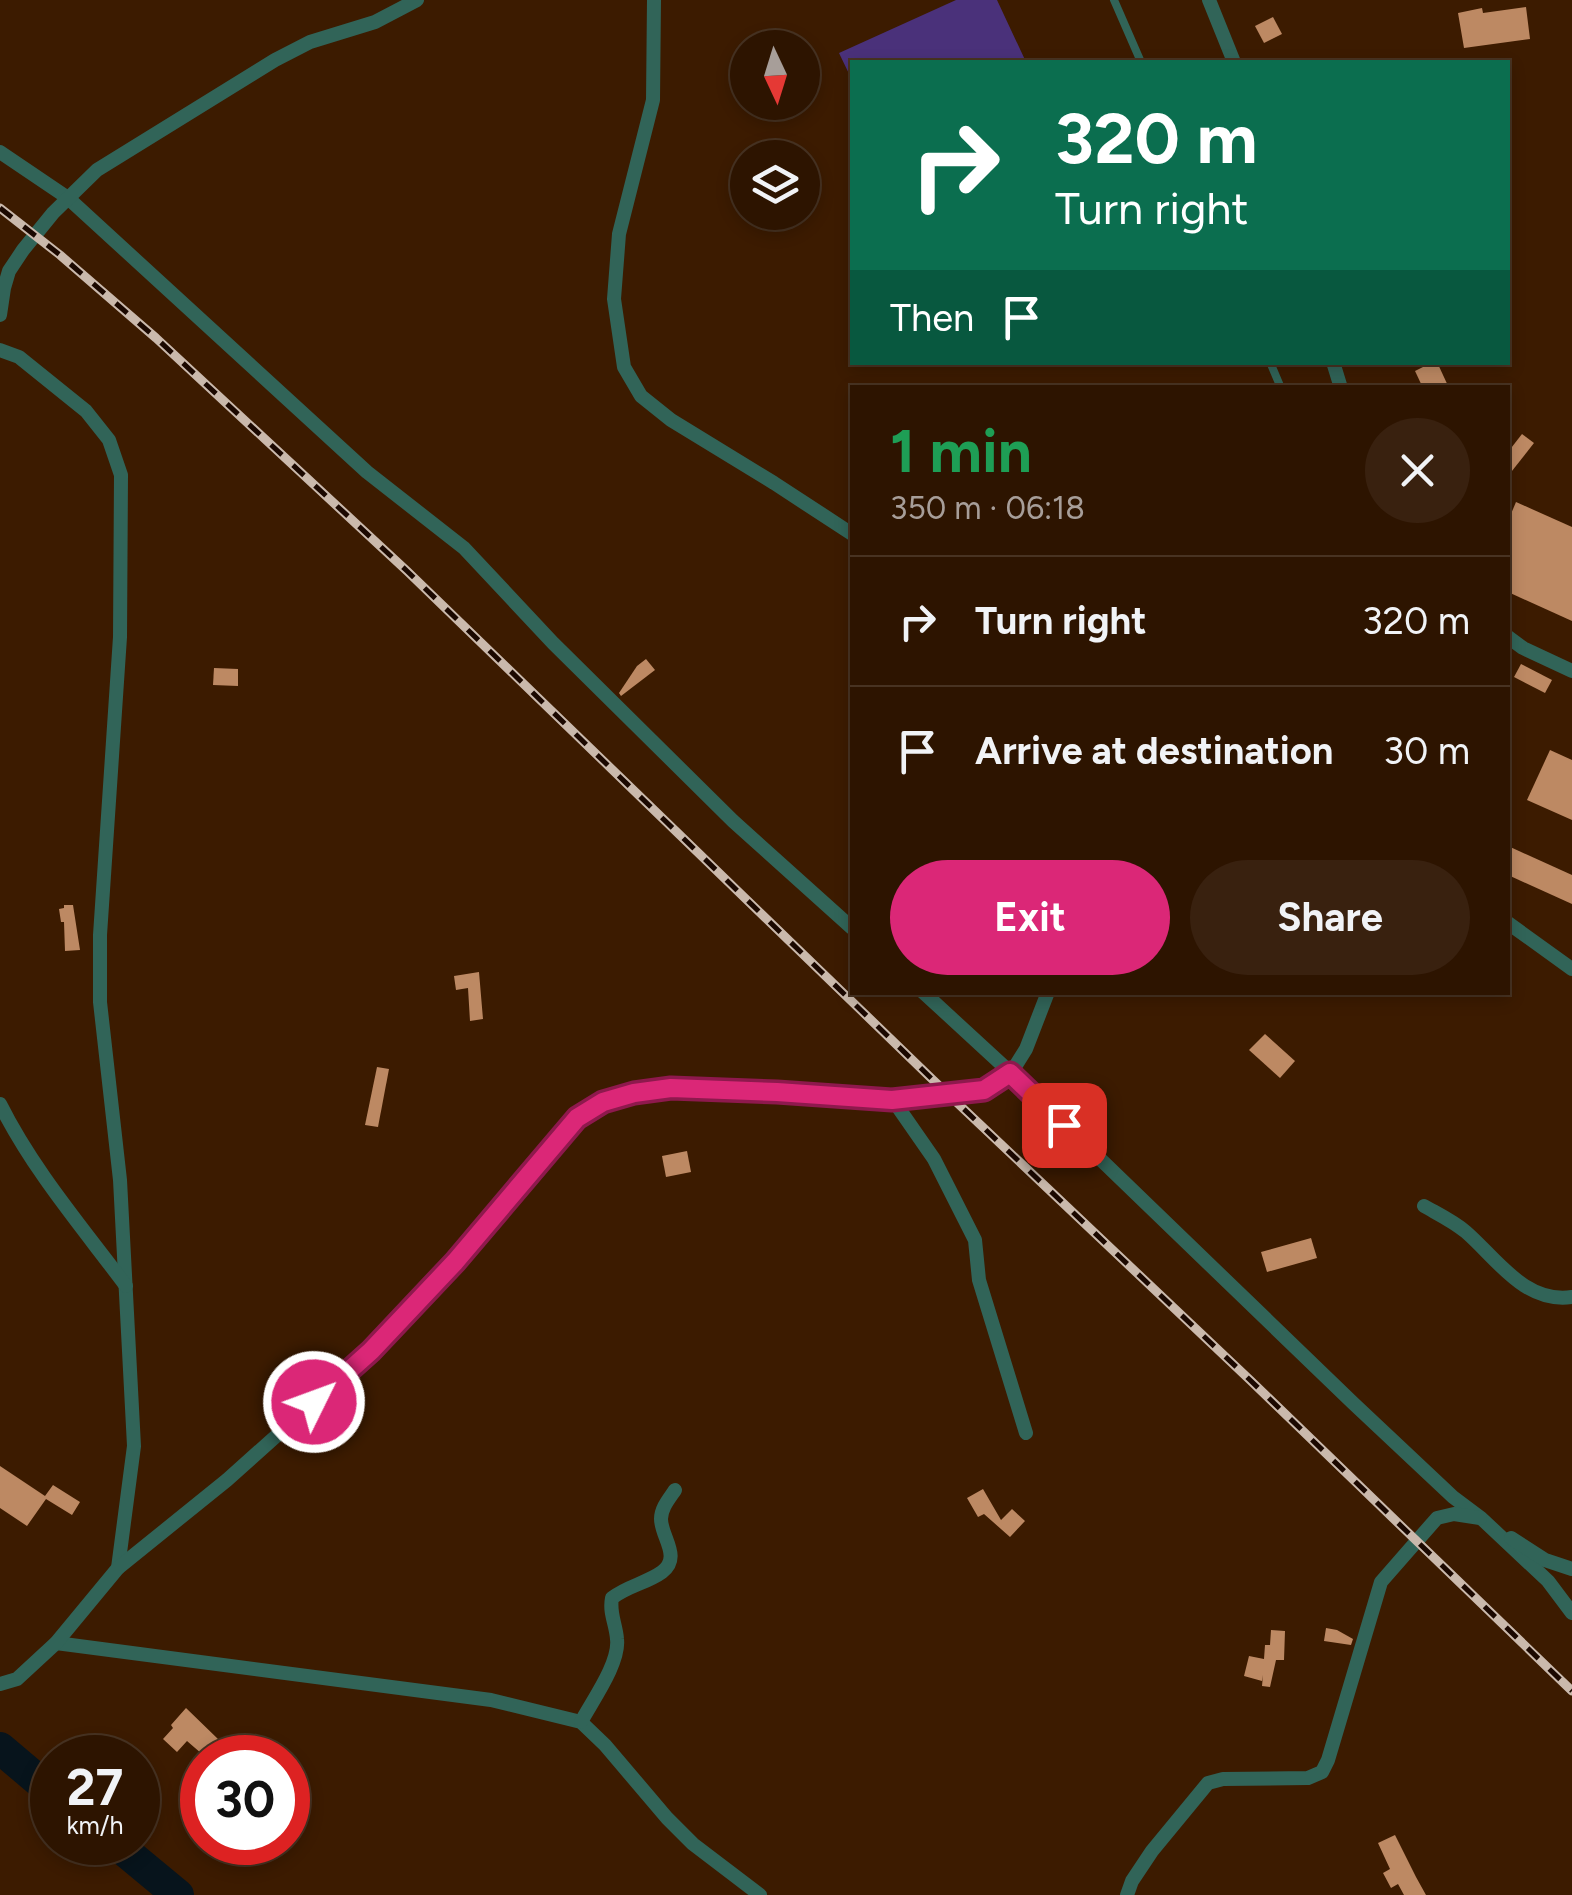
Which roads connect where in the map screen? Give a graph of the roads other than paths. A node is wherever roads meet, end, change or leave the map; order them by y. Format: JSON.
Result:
{"nodes":[{"id":1,"x":417,"y":0,"type":"edge"},
{"id":2,"x":654,"y":0,"type":"edge"},
{"id":3,"x":1114,"y":0,"type":"edge"},
{"id":4,"x":1209,"y":0,"type":"edge"},
{"id":5,"x":1140,"y":60,"type":"edge"},
{"id":6,"x":1233,"y":60,"type":"edge"},
{"id":7,"x":0,"y":152,"type":"edge"},
{"id":8,"x":68,"y":198,"type":"junction"},
{"id":9,"x":0,"y":315,"type":"edge"},
{"id":10,"x":0,"y":350,"type":"edge"},
{"id":11,"x":850,"y":533,"type":"edge"},
{"id":12,"x":1510,"y":638,"type":"edge"},
{"id":13,"x":1572,"y":671,"type":"edge"},
{"id":14,"x":1510,"y":924,"type":"edge"},
{"id":15,"x":850,"y":926,"type":"edge"},
{"id":16,"x":1572,"y":969,"type":"edge"},
{"id":17,"x":926,"y":995,"type":"edge"},
{"id":18,"x":1047,"y":995,"type":"edge"},
{"id":19,"x":1010,"y":1073,"type":"junction"},
{"id":20,"x":892,"y":1100,"type":"junction"},
{"id":21,"x":0,"y":1104,"type":"edge"},
{"id":22,"x":1424,"y":1206,"type":"dead end"},
{"id":23,"x":126,"y":1286,"type":"junction"},
{"id":24,"x":1572,"y":1297,"type":"edge"},
{"id":25,"x":1026,"y":1433,"type":"dead end"},
{"id":26,"x":675,"y":1490,"type":"dead end"},
{"id":27,"x":1480,"y":1518,"type":"junction"},
{"id":28,"x":118,"y":1568,"type":"junction"},
{"id":29,"x":1572,"y":1569,"type":"edge"},
{"id":30,"x":1572,"y":1613,"type":"edge"},
{"id":31,"x":56,"y":1643,"type":"junction"},
{"id":32,"x":0,"y":1684,"type":"edge"},
{"id":33,"x":581,"y":1722,"type":"junction"},
{"id":34,"x":760,"y":1895,"type":"edge"},
{"id":35,"x":1127,"y":1895,"type":"edge"}],
"edges":[{"from":1,"to":8,"type":"street"},
{"from":2,"to":11,"type":"street"},
{"from":3,"to":5,"type":"lane"},
{"from":4,"to":6,"type":"street"},
{"from":7,"to":8,"type":"street"},
{"from":8,"to":9,"type":"street"},
{"from":8,"to":15,"type":"street"},
{"from":10,"to":23,"type":"street"},
{"from":12,"to":13,"type":"street"},
{"from":14,"to":16,"type":"street"},
{"from":17,"to":19,"type":"street"},
{"from":18,"to":19,"type":"street"},
{"from":19,"to":20,"type":"street"},
{"from":19,"to":27,"type":"street"},
{"from":20,"to":25,"type":"street"},
{"from":20,"to":28,"type":"street"},
{"from":21,"to":23,"type":"street"},
{"from":22,"to":24,"type":"street"},
{"from":23,"to":28,"type":"street"},
{"from":26,"to":33,"type":"street"},
{"from":27,"to":29,"type":"street"},
{"from":27,"to":30,"type":"street"},
{"from":27,"to":35,"type":"street"},
{"from":28,"to":31,"type":"street"},
{"from":31,"to":32,"type":"street"},
{"from":31,"to":33,"type":"street"},
{"from":33,"to":34,"type":"street"}]}
